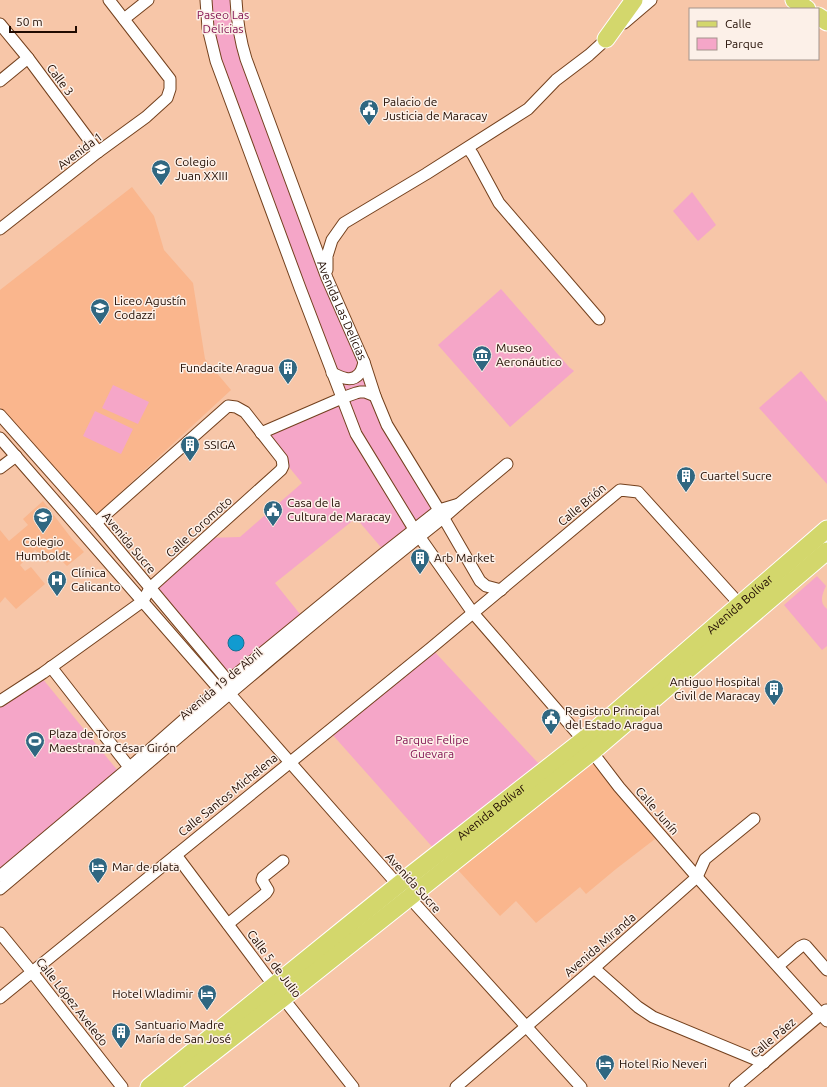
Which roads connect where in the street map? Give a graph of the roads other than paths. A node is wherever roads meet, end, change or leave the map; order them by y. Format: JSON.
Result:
{"nodes":[{"id":1,"x":109,"y":0,"type":"edge"},
{"id":2,"x":148,"y":0,"type":"edge"},
{"id":3,"x":206,"y":0,"type":"edge"},
{"id":4,"x":236,"y":0,"type":"edge"},
{"id":5,"x":634,"y":0,"type":"edge"},
{"id":6,"x":651,"y":0,"type":"edge"},
{"id":7,"x":794,"y":0,"type":"edge"},
{"id":8,"x":806,"y":8,"type":"edge"},
{"id":9,"x":124,"y":19,"type":"junction"},
{"id":10,"x":0,"y":24,"type":"edge"},
{"id":11,"x":606,"y":39,"type":"junction"},
{"id":12,"x":28,"y":58,"type":"junction"},
{"id":13,"x":0,"y":81,"type":"edge"},
{"id":14,"x":468,"y":148,"type":"junction"},
{"id":15,"x":98,"y":152,"type":"junction"},
{"id":16,"x":0,"y":229,"type":"edge"},
{"id":17,"x":327,"y":278,"type":"junction"},
{"id":18,"x":599,"y":319,"type":"dead end"},
{"id":19,"x":364,"y":362,"type":"junction"},
{"id":20,"x":332,"y":373,"type":"junction"},
{"id":21,"x":375,"y":396,"type":"junction"},
{"id":22,"x":342,"y":398,"type":"junction"},
{"id":23,"x":0,"y":415,"type":"edge"},
{"id":24,"x":261,"y":433,"type":"junction"},
{"id":25,"x":0,"y":438,"type":"edge"},
{"id":26,"x":16,"y":456,"type":"junction"},
{"id":27,"x":507,"y":464,"type":"dead end"},
{"id":28,"x":0,"y":468,"type":"edge"},
{"id":29,"x":441,"y":514,"type":"junction"},
{"id":30,"x":96,"y":523,"type":"junction"},
{"id":31,"x":827,"y":529,"type":"edge"},
{"id":32,"x":417,"y":533,"type":"junction"},
{"id":33,"x":827,"y":551,"type":"edge"},
{"id":34,"x":150,"y":588,"type":"junction"},
{"id":35,"x":500,"y":590,"type":"junction"},
{"id":36,"x":143,"y":601,"type":"junction"},
{"id":37,"x":746,"y":610,"type":"junction"},
{"id":38,"x":473,"y":613,"type":"junction"},
{"id":39,"x":51,"y":667,"type":"junction"},
{"id":40,"x":228,"y":681,"type":"junction"},
{"id":41,"x":224,"y":691,"type":"junction"},
{"id":42,"x":0,"y":701,"type":"edge"},
{"id":43,"x":587,"y":746,"type":"junction"},
{"id":44,"x":289,"y":762,"type":"junction"},
{"id":45,"x":129,"y":767,"type":"junction"},
{"id":46,"x":754,"y":819,"type":"dead end"},
{"id":47,"x":176,"y":855,"type":"junction"},
{"id":48,"x":283,"y":861,"type":"dead end"},
{"id":49,"x":0,"y":876,"type":"edge"},
{"id":50,"x":697,"y":877,"type":"junction"},
{"id":51,"x":0,"y":889,"type":"edge"},
{"id":52,"x":403,"y":891,"type":"junction"},
{"id":53,"x":228,"y":924,"type":"junction"},
{"id":54,"x":0,"y":933,"type":"edge"},
{"id":55,"x":778,"y":966,"type":"junction"},
{"id":56,"x":594,"y":968,"type":"junction"},
{"id":57,"x":827,"y":970,"type":"edge"},
{"id":58,"x":32,"y":972,"type":"junction"},
{"id":59,"x":279,"y":991,"type":"junction"},
{"id":60,"x":0,"y":998,"type":"edge"},
{"id":61,"x":825,"y":1015,"type":"edge"},
{"id":62,"x":527,"y":1027,"type":"junction"},
{"id":63,"x":764,"y":1063,"type":"junction"},
{"id":64,"x":122,"y":1087,"type":"edge"},
{"id":65,"x":149,"y":1087,"type":"edge"},
{"id":66,"x":169,"y":1087,"type":"edge"},
{"id":67,"x":353,"y":1087,"type":"edge"},
{"id":68,"x":456,"y":1087,"type":"edge"},
{"id":69,"x":581,"y":1087,"type":"edge"},
{"id":70,"x":735,"y":1087,"type":"edge"}],
"edges":[{"from":1,"to":9,"type":"street"},
{"from":2,"to":9,"type":"street"},
{"from":3,"to":20,"type":"street"},
{"from":4,"to":17,"type":"street","name":"Avenida Las Delicias"},
{"from":5,"to":11,"type":"main road"},
{"from":6,"to":11,"type":"street"},
{"from":7,"to":8,"type":"main road"},
{"from":9,"to":15,"type":"street","name":"Avenida 1"},
{"from":10,"to":12,"type":"street","name":"Calle 3"},
{"from":11,"to":14,"type":"street"},
{"from":12,"to":13,"type":"street"},
{"from":12,"to":15,"type":"street","name":"Calle 3"},
{"from":14,"to":17,"type":"street"},
{"from":14,"to":18,"type":"street"},
{"from":15,"to":16,"type":"street","name":"Avenida 1"},
{"from":17,"to":19,"type":"street","name":"Avenida Las Delicias"},
{"from":19,"to":20,"type":"street"},
{"from":19,"to":21,"type":"street","name":"Avenida Las Delicias"},
{"from":20,"to":22,"type":"street"},
{"from":21,"to":22,"type":"street"},
{"from":21,"to":29,"type":"street","name":"Avenida Las Delicias"},
{"from":22,"to":24,"type":"street"},
{"from":22,"to":32,"type":"street"},
{"from":23,"to":30,"type":"street","name":"Avenida Sucre"},
{"from":24,"to":30,"type":"street","name":"Calle Coromoto"},
{"from":24,"to":34,"type":"street","name":"Calle Coromoto"},
{"from":25,"to":26,"type":"street","name":"Avenida Sucre"},
{"from":26,"to":28,"type":"street"},
{"from":26,"to":36,"type":"street","name":"Avenida Sucre"},
{"from":27,"to":29,"type":"street","name":"Avenida 19 de Abril"},
{"from":29,"to":32,"type":"street","name":"Avenida 19 de Abril"},
{"from":29,"to":35,"type":"street","name":"Avenida Las Delicias"},
{"from":30,"to":34,"type":"street","name":"Avenida Sucre"},
{"from":31,"to":37,"type":"main road","name":"Avenida Bolívar"},
{"from":32,"to":38,"type":"street"},
{"from":32,"to":40,"type":"street","name":"Avenida 19 de Abril"},
{"from":32,"to":41,"type":"street","name":"Avenida 19 de Abril"},
{"from":33,"to":37,"type":"main road","name":"Avenida Bolívar"},
{"from":34,"to":36,"type":"street","name":"Calle Coromoto"},
{"from":34,"to":40,"type":"street","name":"Avenida Sucre"},
{"from":35,"to":37,"type":"street","name":"Calle Brión"},
{"from":35,"to":38,"type":"street","name":"Calle Brión"},
{"from":36,"to":39,"type":"street","name":"Calle Coromoto"},
{"from":36,"to":41,"type":"street","name":"Avenida Sucre"},
{"from":37,"to":43,"type":"main road","name":"Avenida Bolívar"},
{"from":38,"to":43,"type":"street","name":"Calle Junín"},
{"from":38,"to":44,"type":"street","name":"Calle Santos Michelena"},
{"from":39,"to":42,"type":"street","name":"Calle Coromoto"},
{"from":39,"to":45,"type":"street"},
{"from":40,"to":41,"type":"street","name":"Avenida 19 de Abril"},
{"from":41,"to":44,"type":"street","name":"Avenida Sucre"},
{"from":41,"to":45,"type":"street","name":"Avenida 19 de Abril"},
{"from":41,"to":51,"type":"street","name":"Avenida 19 de Abril"},
{"from":43,"to":50,"type":"street","name":"Calle Junín"},
{"from":43,"to":52,"type":"main road","name":"Avenida Bolívar"},
{"from":44,"to":47,"type":"street","name":"Calle Santos Michelena"},
{"from":44,"to":52,"type":"street","name":"Avenida Sucre"},
{"from":45,"to":49,"type":"street","name":"Avenida 19 de Abril"},
{"from":46,"to":50,"type":"street","name":"Avenida Miranda"},
{"from":47,"to":53,"type":"street","name":"Calle 5 de Julio"},
{"from":47,"to":58,"type":"street","name":"Calle Santos Michelena"},
{"from":48,"to":53,"type":"street"},
{"from":50,"to":55,"type":"street","name":"Calle Junín"},
{"from":50,"to":56,"type":"street","name":"Avenida Miranda"},
{"from":52,"to":59,"type":"main road","name":"Avenida Bolívar"},
{"from":52,"to":62,"type":"street","name":"Avenida Sucre"},
{"from":53,"to":59,"type":"street","name":"Calle 5 de Julio"},
{"from":54,"to":58,"type":"street","name":"Calle López Aveledo"},
{"from":55,"to":57,"type":"street"},
{"from":55,"to":61,"type":"street","name":"Calle Junín"},
{"from":56,"to":62,"type":"street","name":"Avenida Miranda"},
{"from":56,"to":63,"type":"street"},
{"from":58,"to":60,"type":"street","name":"Calle Santos Michelena"},
{"from":58,"to":64,"type":"street","name":"Calle López Aveledo"},
{"from":59,"to":65,"type":"main road","name":"Avenida Bolívar"},
{"from":59,"to":66,"type":"main road","name":"Avenida Bolívar"},
{"from":59,"to":67,"type":"street","name":"Calle 5 de Julio"},
{"from":61,"to":63,"type":"street","name":"Calle Páez"},
{"from":62,"to":68,"type":"street","name":"Avenida Miranda"},
{"from":62,"to":69,"type":"street","name":"Avenida Sucre"},
{"from":63,"to":70,"type":"street","name":"Calle Páez"}]}
